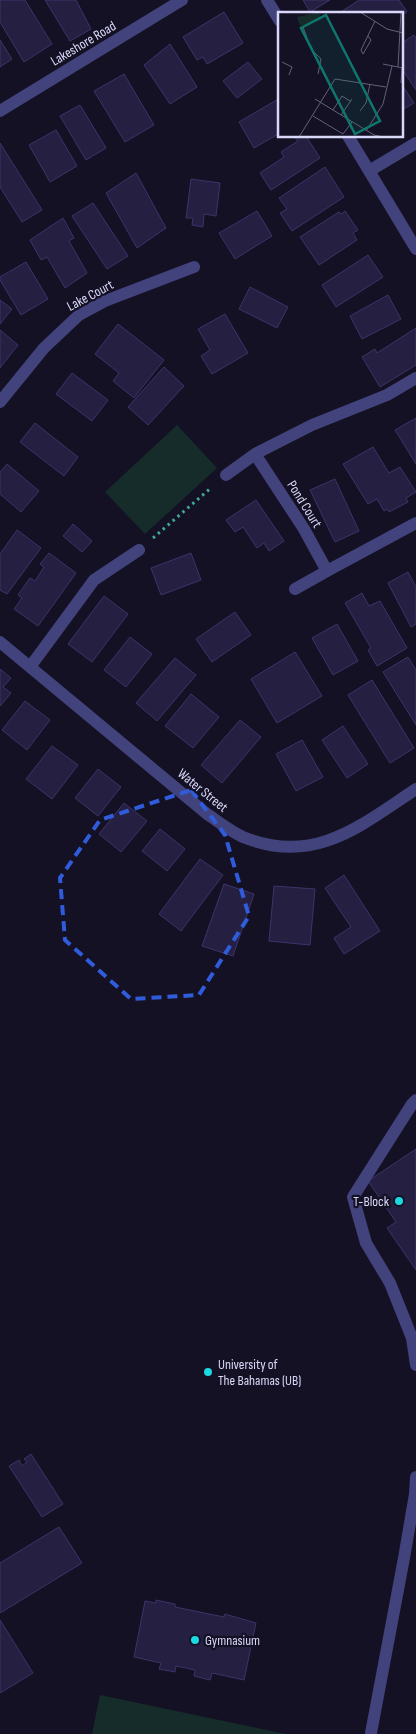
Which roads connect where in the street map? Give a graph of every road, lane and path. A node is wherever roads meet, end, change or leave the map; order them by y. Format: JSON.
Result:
{"nodes":[{"id":1,"x":182,"y":0,"type":"edge"},
{"id":2,"x":267,"y":0,"type":"edge"},
{"id":3,"x":278,"y":19,"type":"edge"},
{"id":4,"x":0,"y":111,"type":"edge"},
{"id":5,"x":349,"y":138,"type":"edge"},
{"id":6,"x":416,"y":143,"type":"edge"},
{"id":7,"x":368,"y":171,"type":"junction"},
{"id":8,"x":416,"y":249,"type":"edge"},
{"id":9,"x":194,"y":267,"type":"dead end"},
{"id":10,"x":416,"y":378,"type":"edge"},
{"id":11,"x":0,"y":402,"type":"edge"},
{"id":12,"x":255,"y":454,"type":"junction"},
{"id":13,"x":226,"y":475,"type":"joint"},
{"id":14,"x":416,"y":523,"type":"edge"},
{"id":15,"x":139,"y":550,"type":"joint"},
{"id":16,"x":327,"y":571,"type":"junction"},
{"id":17,"x":296,"y":589,"type":"dead end"},
{"id":18,"x":0,"y":642,"type":"edge"},
{"id":19,"x":30,"y":667,"type":"junction"},
{"id":20,"x":416,"y":789,"type":"edge"},
{"id":21,"x":416,"y":1100,"type":"edge"},
{"id":22,"x":416,"y":1365,"type":"edge"},
{"id":23,"x":416,"y":1477,"type":"edge"},
{"id":24,"x":371,"y":1733,"type":"edge"}],
"edges":[{"from":1,"to":4,"type":"street","name":"Lakeshore Road"},
{"from":2,"to":3,"type":"street"},
{"from":5,"to":7,"type":"street"},
{"from":6,"to":7,"type":"street"},
{"from":7,"to":8,"type":"street"},
{"from":9,"to":11,"type":"street","name":"Lake Court"},
{"from":10,"to":12,"type":"street"},
{"from":12,"to":13,"type":"street"},
{"from":12,"to":16,"type":"street","name":"Pond Court"},
{"from":13,"to":15,"type":"path"},
{"from":14,"to":16,"type":"street"},
{"from":15,"to":19,"type":"street"},
{"from":16,"to":17,"type":"street"},
{"from":18,"to":19,"type":"street","name":"Water Street"},
{"from":19,"to":20,"type":"street","name":"Water Street"},
{"from":21,"to":22,"type":"street"},
{"from":23,"to":24,"type":"street"}]}
